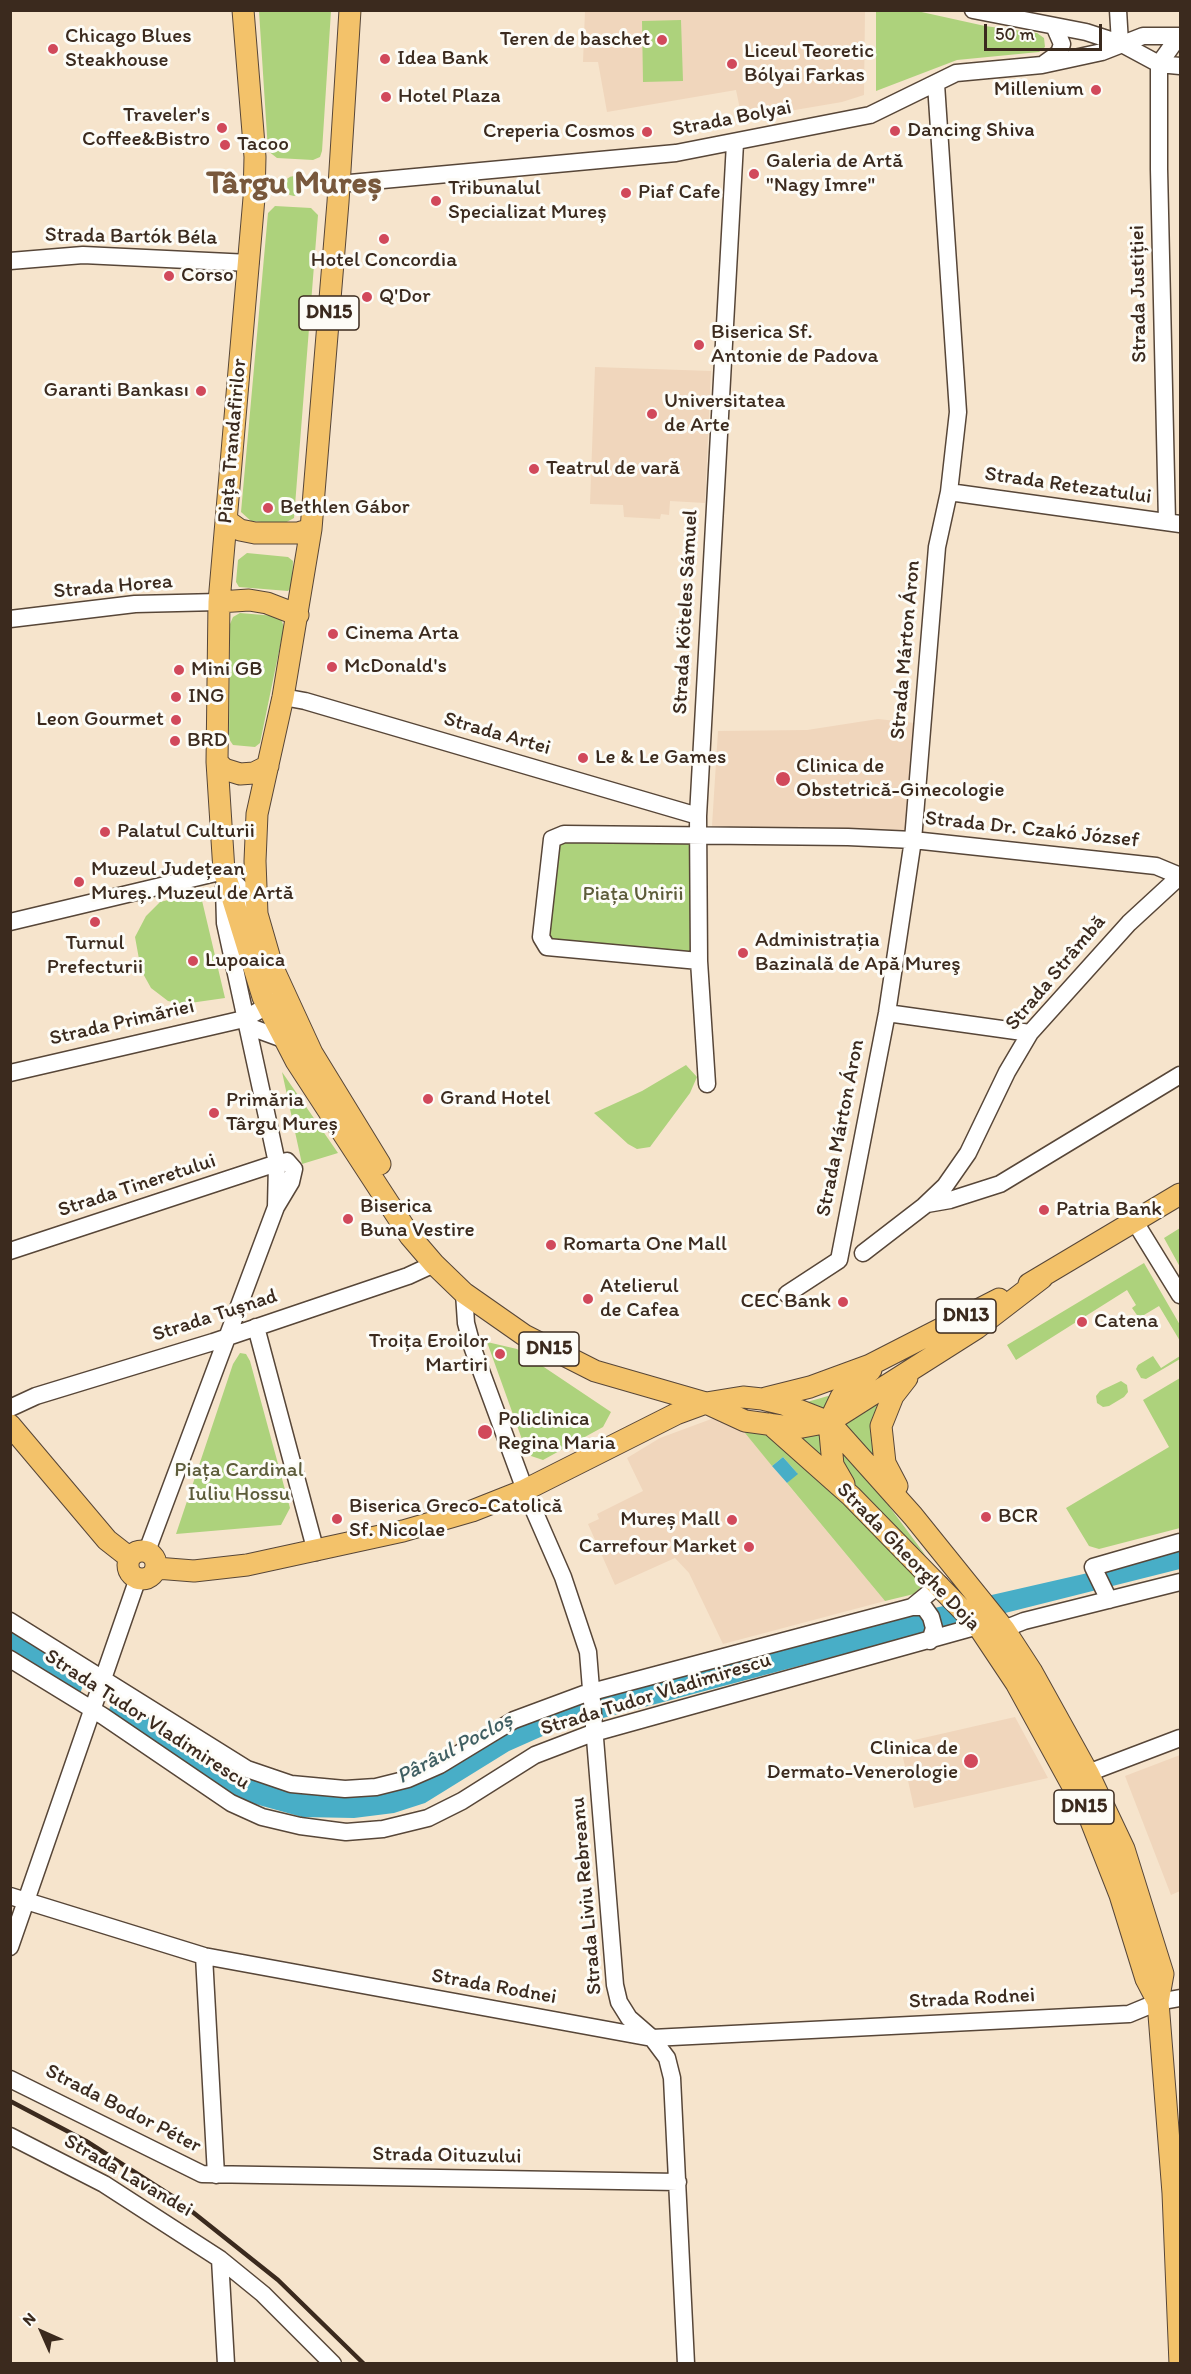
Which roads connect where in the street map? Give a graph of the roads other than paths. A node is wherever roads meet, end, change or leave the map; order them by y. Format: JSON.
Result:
{"nodes":[{"id":1,"x":243,"y":10,"type":"edge"},
{"id":2,"x":350,"y":10,"type":"edge"},
{"id":3,"x":973,"y":10,"type":"edge"},
{"id":4,"x":1118,"y":10,"type":"edge"},
{"id":5,"x":1055,"y":28,"type":"junction"},
{"id":6,"x":1180,"y":36,"type":"edge"},
{"id":7,"x":1120,"y":43,"type":"junction"},
{"id":8,"x":1159,"y":64,"type":"junction"},
{"id":9,"x":1042,"y":65,"type":"junction"},
{"id":10,"x":1180,"y":66,"type":"edge"},
{"id":11,"x":936,"y":84,"type":"junction"},
{"id":12,"x":735,"y":143,"type":"junction"},
{"id":13,"x":339,"y":184,"type":"junction"},
{"id":14,"x":10,"y":261,"type":"edge"},
{"id":15,"x":250,"y":264,"type":"junction"},
{"id":16,"x":949,"y":492,"type":"junction"},
{"id":17,"x":226,"y":520,"type":"junction"},
{"id":18,"x":1174,"y":523,"type":"edge"},
{"id":19,"x":311,"y":529,"type":"junction"},
{"id":20,"x":219,"y":602,"type":"junction"},
{"id":21,"x":298,"y":615,"type":"junction"},
{"id":22,"x":10,"y":619,"type":"edge"},
{"id":23,"x":283,"y":697,"type":"junction"},
{"id":24,"x":217,"y":762,"type":"junction"},
{"id":25,"x":268,"y":766,"type":"junction"},
{"id":26,"x":698,"y":816,"type":"junction"},
{"id":27,"x":697,"y":836,"type":"junction"},
{"id":28,"x":913,"y":840,"type":"junction"},
{"id":29,"x":224,"y":872,"type":"junction"},
{"id":30,"x":1180,"y":876,"type":"edge"},
{"id":31,"x":257,"y":914,"type":"junction"},
{"id":32,"x":10,"y":922,"type":"edge"},
{"id":33,"x":699,"y":962,"type":"junction"},
{"id":34,"x":279,"y":981,"type":"junction"},
{"id":35,"x":265,"y":1002,"type":"junction"},
{"id":36,"x":887,"y":1013,"type":"junction"},
{"id":37,"x":244,"y":1019,"type":"junction"},
{"id":38,"x":1030,"y":1033,"type":"junction"},
{"id":39,"x":283,"y":1039,"type":"junction"},
{"id":40,"x":10,"y":1073,"type":"edge"},
{"id":41,"x":1180,"y":1075,"type":"edge"},
{"id":42,"x":708,"y":1084,"type":"dead end"},
{"id":43,"x":277,"y":1163,"type":"junction"},
{"id":44,"x":1180,"y":1194,"type":"edge"},
{"id":45,"x":927,"y":1204,"type":"junction"},
{"id":46,"x":1135,"y":1222,"type":"junction"},
{"id":47,"x":10,"y":1251,"type":"edge"},
{"id":48,"x":863,"y":1253,"type":"dead end"},
{"id":49,"x":434,"y":1264,"type":"junction"},
{"id":50,"x":1041,"y":1278,"type":"junction"},
{"id":51,"x":464,"y":1293,"type":"junction"},
{"id":52,"x":787,"y":1294,"type":"dead end"},
{"id":53,"x":1180,"y":1295,"type":"edge"},
{"id":54,"x":256,"y":1327,"type":"junction"},
{"id":55,"x":229,"y":1337,"type":"junction"},
{"id":56,"x":891,"y":1355,"type":"junction"},
{"id":57,"x":916,"y":1368,"type":"junction"},
{"id":58,"x":762,"y":1399,"type":"junction"},
{"id":59,"x":706,"y":1403,"type":"junction"},
{"id":60,"x":10,"y":1408,"type":"edge"},
{"id":61,"x":829,"y":1422,"type":"junction"},
{"id":62,"x":769,"y":1424,"type":"junction"},
{"id":63,"x":10,"y":1425,"type":"edge"},
{"id":64,"x":525,"y":1490,"type":"junction"},
{"id":65,"x":851,"y":1496,"type":"junction"},
{"id":66,"x":913,"y":1516,"type":"junction"},
{"id":67,"x":1180,"y":1542,"type":"edge"},
{"id":68,"x":316,"y":1552,"type":"junction"},
{"id":69,"x":144,"y":1559,"type":"junction"},
{"id":70,"x":138,"y":1578,"type":"joint"},
{"id":71,"x":1180,"y":1582,"type":"edge"},
{"id":72,"x":939,"y":1584,"type":"junction"},
{"id":73,"x":1109,"y":1600,"type":"junction"},
{"id":74,"x":912,"y":1607,"type":"junction"},
{"id":75,"x":10,"y":1621,"type":"edge"},
{"id":76,"x":978,"y":1626,"type":"junction"},
{"id":77,"x":1004,"y":1629,"type":"junction"},
{"id":78,"x":930,"y":1641,"type":"junction"},
{"id":79,"x":10,"y":1659,"type":"edge"},
{"id":80,"x":102,"y":1681,"type":"junction"},
{"id":81,"x":591,"y":1694,"type":"junction"},
{"id":82,"x":92,"y":1707,"type":"junction"},
{"id":83,"x":595,"y":1727,"type":"junction"},
{"id":84,"x":1180,"y":1738,"type":"edge"},
{"id":85,"x":1088,"y":1773,"type":"junction"},
{"id":86,"x":18,"y":1899,"type":"edge"},
{"id":87,"x":10,"y":1947,"type":"edge"},
{"id":88,"x":204,"y":1956,"type":"junction"},
{"id":89,"x":1180,"y":1998,"type":"edge"},
{"id":90,"x":1158,"y":2002,"type":"junction"},
{"id":91,"x":652,"y":2038,"type":"junction"},
{"id":92,"x":10,"y":2079,"type":"edge"},
{"id":93,"x":10,"y":2136,"type":"edge"},
{"id":94,"x":216,"y":2175,"type":"junction"},
{"id":95,"x":678,"y":2182,"type":"junction"},
{"id":96,"x":220,"y":2259,"type":"junction"},
{"id":97,"x":226,"y":2364,"type":"edge"},
{"id":98,"x":333,"y":2364,"type":"edge"},
{"id":99,"x":686,"y":2364,"type":"edge"},
{"id":100,"x":1180,"y":2364,"type":"edge"}],
"edges":[{"from":1,"to":15,"type":"main road","name":"Piața Trandafirilor"},
{"from":2,"to":13,"type":"main road","number":"DN15"},
{"from":3,"to":5,"type":"street"},
{"from":4,"to":7,"type":"street"},
{"from":5,"to":7,"type":"street"},
{"from":5,"to":9,"type":"street"},
{"from":6,"to":7,"type":"street","name":"Strada Bolyai"},
{"from":6,"to":8,"type":"street"},
{"from":7,"to":8,"type":"street"},
{"from":7,"to":9,"type":"street","name":"Strada Bolyai"},
{"from":8,"to":10,"type":"street"},
{"from":8,"to":18,"type":"street","name":"Strada Justiției"},
{"from":9,"to":11,"type":"street","name":"Strada Bolyai"},
{"from":11,"to":12,"type":"street","name":"Strada Bolyai"},
{"from":11,"to":16,"type":"street","name":"Strada Márton Áron"},
{"from":12,"to":13,"type":"street","name":"Strada Bolyai"},
{"from":12,"to":26,"type":"street","name":"Strada Köteles Sámuel"},
{"from":13,"to":19,"type":"main road","number":"DN15"},
{"from":14,"to":15,"type":"street","name":"Strada Bartók Béla"},
{"from":15,"to":17,"type":"main road","name":"Piața Trandafirilor"},
{"from":16,"to":18,"type":"street","name":"Strada Retezatului"},
{"from":16,"to":28,"type":"street","name":"Strada Márton Áron"},
{"from":17,"to":19,"type":"main road"},
{"from":17,"to":20,"type":"main road","name":"Piața Trandafirilor"},
{"from":19,"to":21,"type":"main road","number":"DN15"},
{"from":20,"to":21,"type":"main road"},
{"from":20,"to":22,"type":"street","name":"Strada Horea"},
{"from":20,"to":24,"type":"main road","name":"Piața Trandafirilor"},
{"from":21,"to":23,"type":"main road","number":"DN15"},
{"from":23,"to":25,"type":"main road","number":"DN15"},
{"from":23,"to":26,"type":"street","name":"Strada Artei"},
{"from":24,"to":25,"type":"main road"},
{"from":24,"to":29,"type":"main road","name":"Piața Trandafirilor"},
{"from":25,"to":31,"type":"main road","number":"DN15"},
{"from":26,"to":27,"type":"street","name":"Strada Köteles Sámuel"},
{"from":27,"to":28,"type":"street","name":"Strada Dr. Czakó József"},
{"from":27,"to":33,"type":"street","name":"Strada Köteles Sámuel"},
{"from":27,"to":33,"type":"street"},
{"from":28,"to":30,"type":"street","name":"Strada Dr. Czakó József"},
{"from":28,"to":36,"type":"street","name":"Strada Márton Áron"},
{"from":29,"to":31,"type":"street"},
{"from":29,"to":32,"type":"street"},
{"from":29,"to":35,"type":"main road","name":"Piața Trandafirilor"},
{"from":29,"to":37,"type":"street"},
{"from":30,"to":38,"type":"street","name":"Strada Strâmbă"},
{"from":31,"to":34,"type":"main road","number":"DN15"},
{"from":33,"to":42,"type":"street","name":"Strada Köteles Sámuel"},
{"from":34,"to":35,"type":"street"},
{"from":34,"to":49,"type":"main road","number":"DN15"},
{"from":35,"to":37,"type":"street"},
{"from":35,"to":39,"type":"main road","name":"Piața Trandafirilor"},
{"from":36,"to":38,"type":"street"},
{"from":36,"to":52,"type":"street","name":"Strada Márton Áron"},
{"from":37,"to":39,"type":"street"},
{"from":37,"to":40,"type":"street","name":"Strada Primăriei"},
{"from":37,"to":43,"type":"street"},
{"from":38,"to":45,"type":"street","name":"Strada Strâmbă"},
{"from":39,"to":49,"type":"main road","name":"Piața Trandafirilor"},
{"from":41,"to":45,"type":"street","name":"Strada Strâmbă"},
{"from":43,"to":47,"type":"street","name":"Strada Tineretului"},
{"from":43,"to":55,"type":"street"},
{"from":44,"to":46,"type":"main road","number":"DN13"},
{"from":45,"to":48,"type":"street","name":"Strada Strâmbă"},
{"from":46,"to":50,"type":"main road","number":"DN13"},
{"from":46,"to":53,"type":"street"},
{"from":49,"to":51,"type":"main road","number":"DN15"},
{"from":49,"to":54,"type":"street","name":"Strada Tușnad"},
{"from":50,"to":56,"type":"main road","number":"DN13"},
{"from":50,"to":57,"type":"main road","number":"DN13"},
{"from":51,"to":59,"type":"main road","number":"DN15"},
{"from":51,"to":64,"type":"street","name":"Strada Liviu Rebreanu"},
{"from":54,"to":55,"type":"street","name":"Strada Tușnad"},
{"from":54,"to":68,"type":"street"},
{"from":55,"to":60,"type":"street","name":"Strada Tușnad"},
{"from":55,"to":69,"type":"street"},
{"from":56,"to":58,"type":"main road","number":"DN13"},
{"from":56,"to":61,"type":"main road"},
{"from":57,"to":61,"type":"main road"},
{"from":57,"to":66,"type":"main road"},
{"from":58,"to":59,"type":"main road","number":"DN15"},
{"from":58,"to":61,"type":"main road","number":"DN15"},
{"from":59,"to":62,"type":"main road","number":"DN15"},
{"from":59,"to":64,"type":"main road"},
{"from":61,"to":62,"type":"main road"},
{"from":61,"to":65,"type":"main road"},
{"from":61,"to":66,"type":"main road","name":"Strada Gheorghe Doja","number":"DN15"},
{"from":62,"to":65,"type":"main road","name":"Strada Gheorghe Doja","number":"DN15"},
{"from":63,"to":69,"type":"main road"},
{"from":64,"to":68,"type":"main road"},
{"from":64,"to":81,"type":"street","name":"Strada Liviu Rebreanu"},
{"from":65,"to":72,"type":"main road","name":"Strada Gheorghe Doja","number":"DN15"},
{"from":66,"to":77,"type":"main road","name":"Strada Gheorghe Doja","number":"DN15"},
{"from":67,"to":73,"type":"street"},
{"from":68,"to":69,"type":"main road"},
{"from":69,"to":70,"type":"main road"},
{"from":70,"to":80,"type":"street"},
{"from":71,"to":73,"type":"street"},
{"from":72,"to":74,"type":"street","name":"Strada Tudor Vladimirescu"},
{"from":72,"to":76,"type":"main road","name":"Strada Gheorghe Doja","number":"DN15"},
{"from":73,"to":77,"type":"street"},
{"from":74,"to":78,"type":"street"},
{"from":74,"to":81,"type":"street","name":"Strada Tudor Vladimirescu"},
{"from":75,"to":80,"type":"street","name":"Strada Tudor Vladimirescu"},
{"from":76,"to":78,"type":"street","name":"Strada Tudor Vladimirescu"},
{"from":76,"to":90,"type":"main road","name":"Strada Gheorghe Doja","number":"DN15"},
{"from":77,"to":85,"type":"main road","name":"Strada Gheorghe Doja","number":"DN15"},
{"from":78,"to":83,"type":"street","name":"Strada Tudor Vladimirescu"},
{"from":79,"to":82,"type":"street","name":"Strada Tudor Vladimirescu"},
{"from":80,"to":81,"type":"street","name":"Strada Tudor Vladimirescu"},
{"from":80,"to":82,"type":"street"},
{"from":81,"to":83,"type":"street","name":"Strada Liviu Rebreanu"},
{"from":82,"to":83,"type":"street","name":"Strada Tudor Vladimirescu"},
{"from":82,"to":86,"type":"street"},
{"from":83,"to":91,"type":"street","name":"Strada Liviu Rebreanu"},
{"from":84,"to":85,"type":"street"},
{"from":85,"to":90,"type":"main road","name":"Strada Gheorghe Doja","number":"DN15"},
{"from":86,"to":87,"type":"street"},
{"from":86,"to":88,"type":"street","name":"Strada Rodnei"},
{"from":88,"to":91,"type":"street","name":"Strada Rodnei"},
{"from":88,"to":94,"type":"street"},
{"from":89,"to":90,"type":"street","name":"Strada Rodnei"},
{"from":90,"to":91,"type":"street","name":"Strada Rodnei"},
{"from":90,"to":100,"type":"main road","name":"Strada Gheorghe Doja","number":"DN15"},
{"from":91,"to":95,"type":"street","name":"Strada Liviu Rebreanu"},
{"from":92,"to":94,"type":"street","name":"Strada Bodor Péter"},
{"from":93,"to":96,"type":"street","name":"Strada Lavandei"},
{"from":94,"to":95,"type":"street","name":"Strada Oituzului"},
{"from":95,"to":99,"type":"street","name":"Strada Liviu Rebreanu"},
{"from":96,"to":97,"type":"street"},
{"from":96,"to":98,"type":"street","name":"Strada Lavandei"}]}
